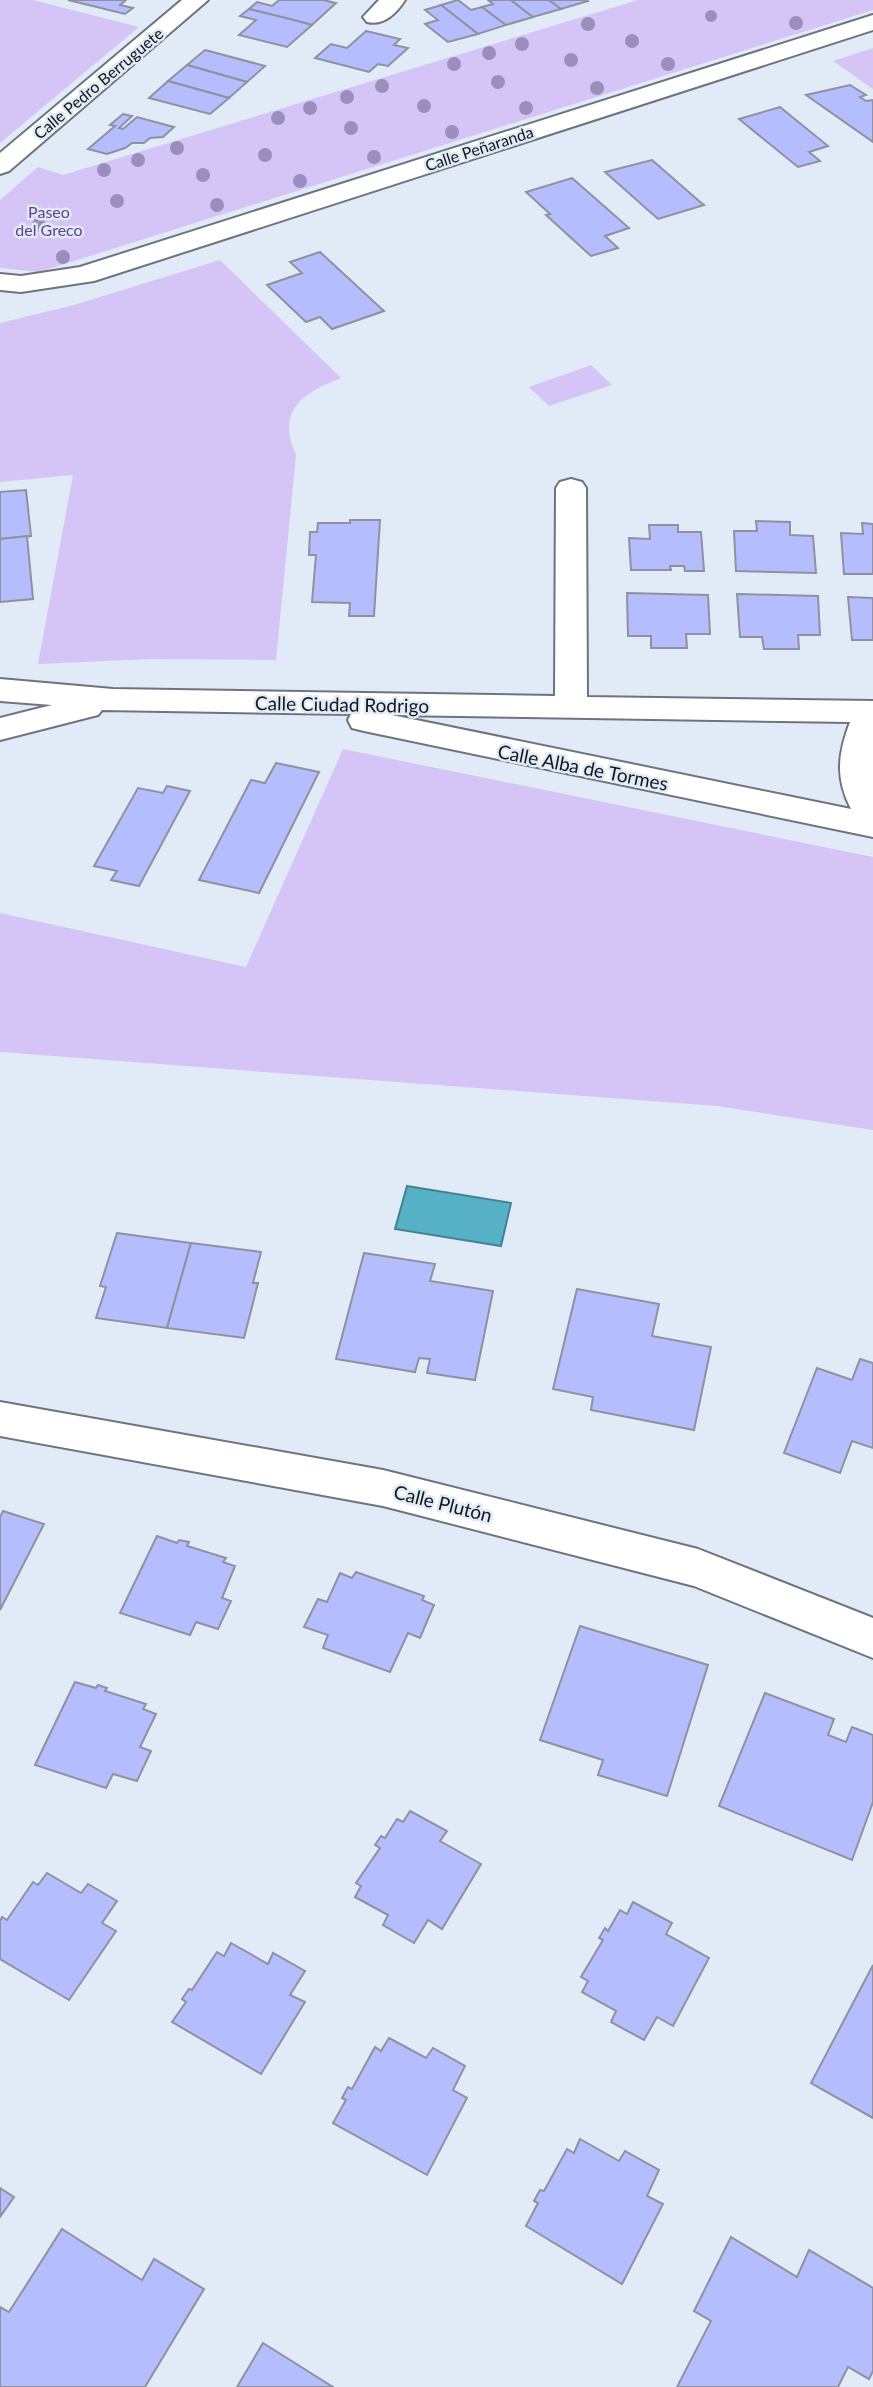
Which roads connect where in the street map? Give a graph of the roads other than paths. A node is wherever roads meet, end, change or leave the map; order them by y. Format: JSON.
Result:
{"nodes":[{"id":1,"x":196,"y":0,"type":"edge"},
{"id":2,"x":393,"y":0,"type":"edge"},
{"id":3,"x":375,"y":17,"type":"dead end"},
{"id":4,"x":873,"y":22,"type":"edge"},
{"id":5,"x":0,"y":166,"type":"edge"},
{"id":6,"x":84,"y":275,"type":"junction"},
{"id":7,"x":0,"y":282,"type":"edge"},
{"id":8,"x":0,"y":310,"type":"edge"},
{"id":9,"x":571,"y":488,"type":"dead end"},
{"id":10,"x":0,"y":690,"type":"edge"},
{"id":11,"x":113,"y":701,"type":"junction"},
{"id":12,"x":294,"y":703,"type":"junction"},
{"id":13,"x":571,"y":708,"type":"junction"},
{"id":14,"x":871,"y":712,"type":"edge"},
{"id":15,"x":0,"y":729,"type":"edge"},
{"id":16,"x":873,"y":820,"type":"edge"},
{"id":17,"x":873,"y":825,"type":"edge"},
{"id":18,"x":0,"y":1419,"type":"edge"},
{"id":19,"x":873,"y":1638,"type":"edge"}],
"edges":[{"from":1,"to":5,"type":"street","name":"Calle Pedro Berruguete"},
{"from":2,"to":3,"type":"street"},
{"from":4,"to":6,"type":"street","name":"Calle Peñaranda"},
{"from":6,"to":7,"type":"street","name":"Calle Peñaranda"},
{"from":6,"to":8,"type":"street","name":"Calle Peñaranda"},
{"from":9,"to":13,"type":"street"},
{"from":10,"to":11,"type":"street","name":"Calle Ciudad Rodrigo"},
{"from":11,"to":12,"type":"street","name":"Calle Ciudad Rodrigo"},
{"from":11,"to":15,"type":"street","name":"Calle Ciudad Rodrigo"},
{"from":12,"to":13,"type":"street","name":"Calle Ciudad Rodrigo"},
{"from":12,"to":17,"type":"street","name":"Calle Alba de Tormes"},
{"from":13,"to":14,"type":"street","name":"Calle Ciudad Rodrigo"},
{"from":14,"to":16,"type":"street"},
{"from":18,"to":19,"type":"street","name":"Calle Plutón"}]}
